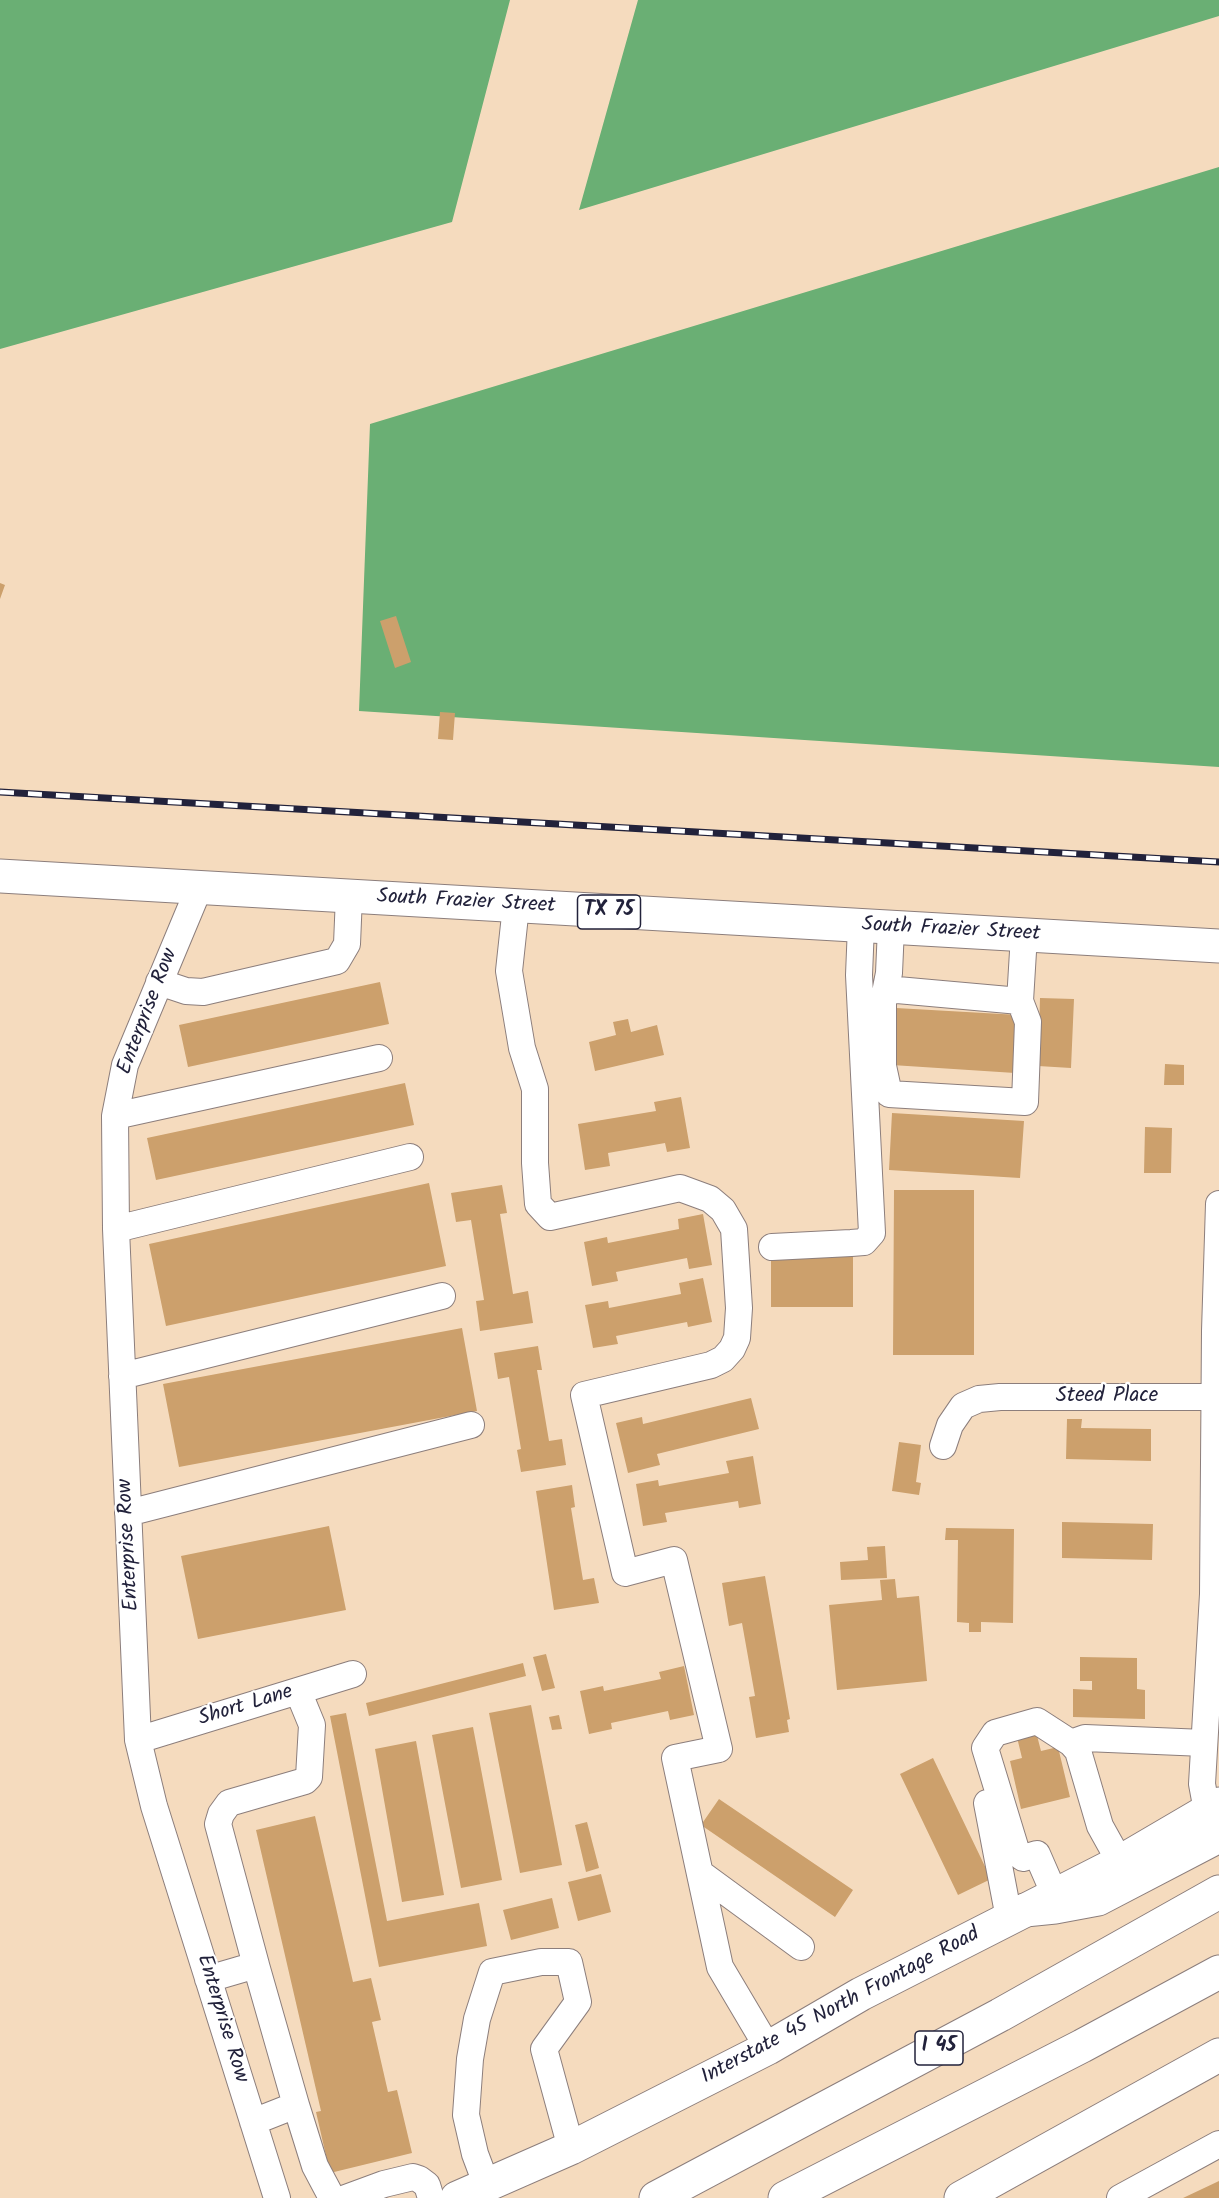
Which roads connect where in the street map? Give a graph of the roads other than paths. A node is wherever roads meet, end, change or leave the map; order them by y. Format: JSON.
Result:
{"nodes":[{"id":1,"x":0,"y":876,"type":"edge"},
{"id":2,"x":198,"y":888,"type":"junction"},
{"id":3,"x":349,"y":896,"type":"junction"},
{"id":4,"x":516,"y":906,"type":"junction"},
{"id":5,"x":876,"y":927,"type":"junction"},
{"id":6,"x":1024,"y":935,"type":"junction"},
{"id":7,"x":1219,"y":946,"type":"edge"},
{"id":8,"x":159,"y":982,"type":"junction"},
{"id":9,"x":886,"y":989,"type":"junction"},
{"id":10,"x":1020,"y":1001,"type":"junction"},
{"id":11,"x":379,"y":1058,"type":"dead end"},
{"id":12,"x":115,"y":1116,"type":"junction"},
{"id":13,"x":410,"y":1157,"type":"dead end"},
{"id":14,"x":1219,"y":1204,"type":"edge"},
{"id":15,"x":116,"y":1229,"type":"junction"},
{"id":16,"x":772,"y":1247,"type":"dead end"},
{"id":17,"x":442,"y":1296,"type":"dead end"},
{"id":18,"x":1217,"y":1331,"type":"edge"},
{"id":19,"x":122,"y":1376,"type":"junction"},
{"id":20,"x":1215,"y":1397,"type":"junction"},
{"id":21,"x":471,"y":1425,"type":"dead end"},
{"id":22,"x":943,"y":1446,"type":"dead end"},
{"id":23,"x":1217,"y":1461,"type":"edge"},
{"id":24,"x":129,"y":1513,"type":"junction"},
{"id":25,"x":1216,"y":1581,"type":"edge"},
{"id":26,"x":353,"y":1674,"type":"dead end"},
{"id":27,"x":298,"y":1691,"type":"junction"},
{"id":28,"x":138,"y":1740,"type":"junction"},
{"id":29,"x":1071,"y":1743,"type":"junction"},
{"id":30,"x":1204,"y":1743,"type":"junction"},
{"id":31,"x":982,"y":1781,"type":"dead end"},
{"id":32,"x":1215,"y":1817,"type":"edge"},
{"id":33,"x":1120,"y":1862,"type":"junction"},
{"id":34,"x":700,"y":1873,"type":"junction"},
{"id":35,"x":1219,"y":1892,"type":"edge"},
{"id":36,"x":1054,"y":1893,"type":"junction"},
{"id":37,"x":1017,"y":1914,"type":"junction"},
{"id":38,"x":801,"y":1947,"type":"dead end"},
{"id":39,"x":256,"y":1965,"type":"junction"},
{"id":40,"x":1219,"y":1972,"type":"edge"},
{"id":41,"x":208,"y":1979,"type":"junction"},
{"id":42,"x":768,"y":2048,"type":"junction"},
{"id":43,"x":1219,"y":2055,"type":"edge"},
{"id":44,"x":296,"y":2105,"type":"junction"},
{"id":45,"x":253,"y":2122,"type":"junction"},
{"id":46,"x":1219,"y":2144,"type":"edge"},
{"id":47,"x":571,"y":2148,"type":"junction"},
{"id":48,"x":487,"y":2186,"type":"junction"},
{"id":49,"x":965,"y":2197,"type":"edge"},
{"id":50,"x":277,"y":2198,"type":"edge"},
{"id":51,"x":332,"y":2198,"type":"edge"},
{"id":52,"x":346,"y":2198,"type":"edge"},
{"id":53,"x":431,"y":2198,"type":"edge"},
{"id":54,"x":457,"y":2198,"type":"edge"},
{"id":55,"x":656,"y":2198,"type":"edge"},
{"id":56,"x":785,"y":2198,"type":"edge"},
{"id":57,"x":1120,"y":2198,"type":"edge"}],
"edges":[{"from":1,"to":2,"type":"main road","name":"South Frazier Street","number":"TX 75"},
{"from":2,"to":3,"type":"main road","name":"South Frazier Street","number":"TX 75"},
{"from":2,"to":8,"type":"street","name":"Enterprise Row"},
{"from":3,"to":4,"type":"main road","name":"South Frazier Street","number":"TX 75"},
{"from":3,"to":8,"type":"street"},
{"from":4,"to":5,"type":"main road","name":"South Frazier Street","number":"TX 75"},
{"from":4,"to":34,"type":"street"},
{"from":5,"to":6,"type":"main road","name":"South Frazier Street","number":"TX 75"},
{"from":5,"to":9,"type":"street"},
{"from":5,"to":16,"type":"street"},
{"from":6,"to":7,"type":"main road","name":"South Frazier Street","number":"TX 75"},
{"from":6,"to":10,"type":"street"},
{"from":8,"to":12,"type":"street","name":"Enterprise Row"},
{"from":9,"to":10,"type":"street"},
{"from":9,"to":10,"type":"street"},
{"from":11,"to":12,"type":"street"},
{"from":12,"to":15,"type":"street","name":"Enterprise Row"},
{"from":13,"to":15,"type":"street"},
{"from":14,"to":18,"type":"street"},
{"from":15,"to":19,"type":"street","name":"Enterprise Row"},
{"from":17,"to":19,"type":"street"},
{"from":18,"to":20,"type":"street"},
{"from":19,"to":24,"type":"street","name":"Enterprise Row"},
{"from":20,"to":22,"type":"street","name":"Steed Place"},
{"from":20,"to":23,"type":"street"},
{"from":21,"to":24,"type":"street"},
{"from":23,"to":25,"type":"street"},
{"from":24,"to":28,"type":"street","name":"Enterprise Row"},
{"from":25,"to":30,"type":"street"},
{"from":26,"to":27,"type":"street","name":"Short Lane"},
{"from":27,"to":28,"type":"street","name":"Short Lane"},
{"from":27,"to":39,"type":"street"},
{"from":28,"to":41,"type":"street","name":"Enterprise Row"},
{"from":29,"to":30,"type":"street"},
{"from":29,"to":33,"type":"street"},
{"from":29,"to":36,"type":"street"},
{"from":30,"to":32,"type":"street"},
{"from":31,"to":37,"type":"street"},
{"from":32,"to":33,"type":"main road","name":"Interstate 45 North Frontage Road"},
{"from":32,"to":37,"type":"main road"},
{"from":33,"to":36,"type":"main road","name":"Interstate 45 North Frontage Road"},
{"from":34,"to":38,"type":"street"},
{"from":34,"to":42,"type":"street"},
{"from":35,"to":55,"type":"main road","number":"I 45"},
{"from":36,"to":37,"type":"main road","name":"Interstate 45 North Frontage Road"},
{"from":37,"to":42,"type":"main road","name":"Interstate 45 North Frontage Road"},
{"from":39,"to":41,"type":"street"},
{"from":39,"to":44,"type":"street"},
{"from":40,"to":56,"type":"main road"},
{"from":41,"to":45,"type":"street","name":"Enterprise Row"},
{"from":42,"to":47,"type":"main road","name":"Interstate 45 North Frontage Road"},
{"from":43,"to":49,"type":"main road"},
{"from":44,"to":45,"type":"street"},
{"from":44,"to":51,"type":"street"},
{"from":45,"to":50,"type":"street","name":"Enterprise Row"},
{"from":46,"to":57,"type":"street"},
{"from":47,"to":48,"type":"main road","name":"Interstate 45 North Frontage Road"},
{"from":47,"to":48,"type":"street"},
{"from":48,"to":54,"type":"main road","name":"Interstate 45 North Frontage Road"},
{"from":52,"to":53,"type":"street"}]}
